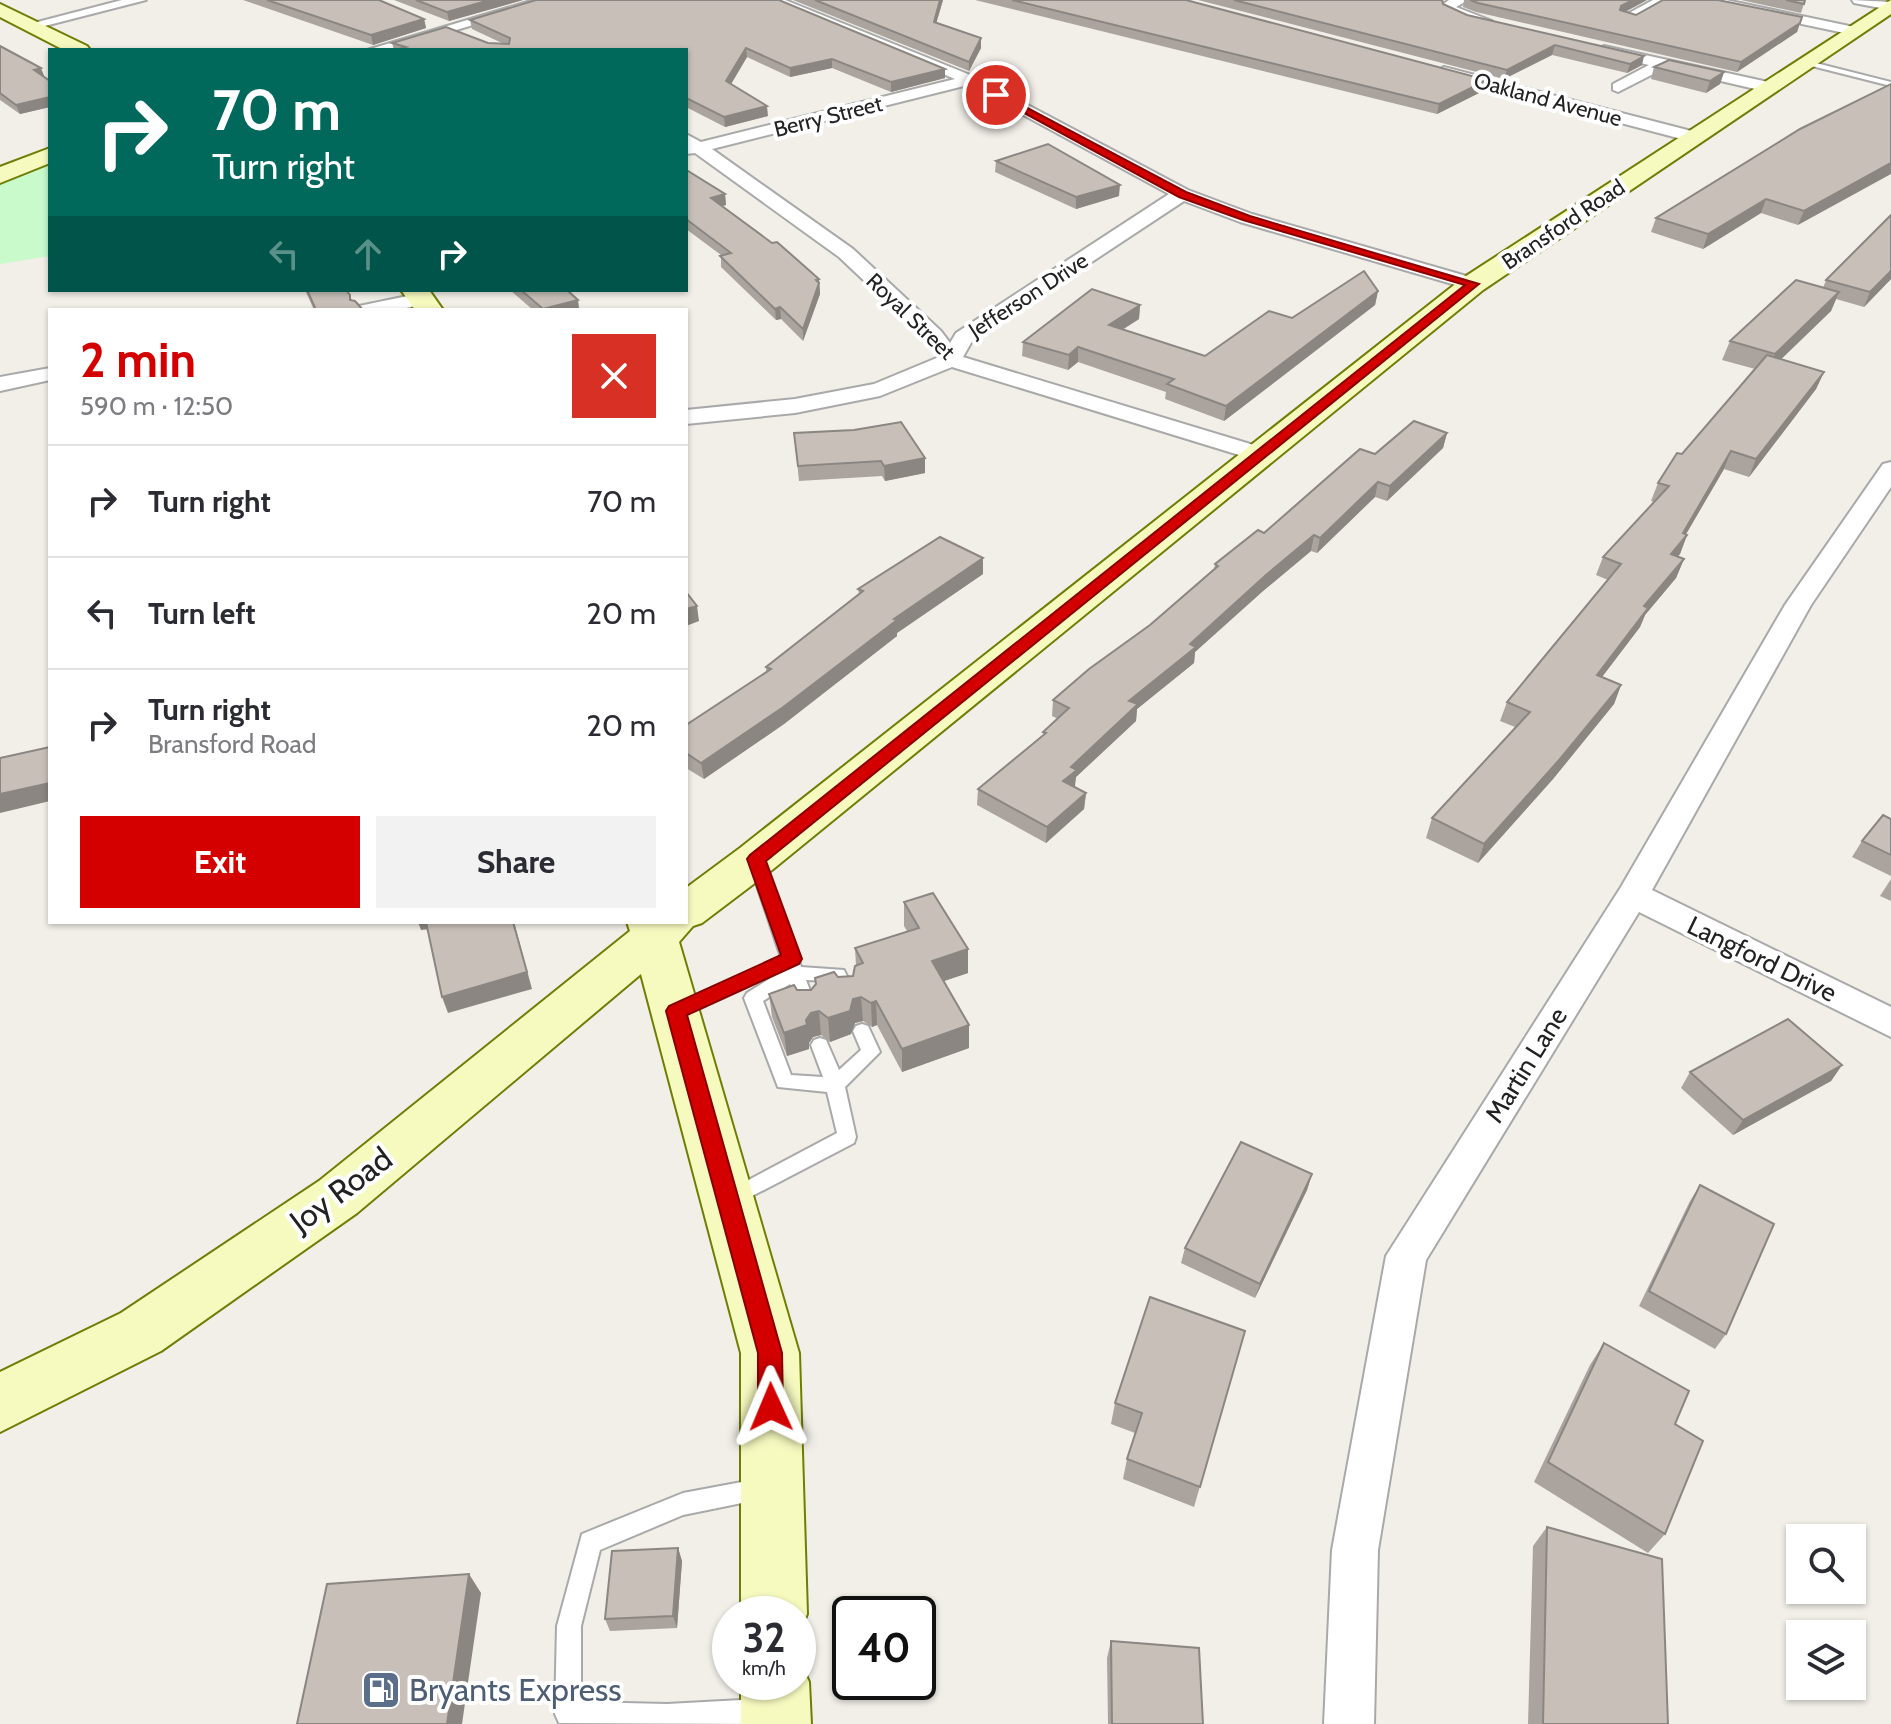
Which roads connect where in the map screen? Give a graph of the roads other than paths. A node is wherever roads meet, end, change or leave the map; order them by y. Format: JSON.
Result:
{"nodes":[{"id":1,"x":139,"y":0,"type":"edge"},
{"id":2,"x":549,"y":0,"type":"edge"},
{"id":3,"x":773,"y":0,"type":"edge"},
{"id":4,"x":1461,"y":0,"type":"edge"},
{"id":5,"x":1664,"y":0,"type":"edge"},
{"id":6,"x":1706,"y":0,"type":"edge"},
{"id":7,"x":1880,"y":4,"type":"edge"},
{"id":8,"x":0,"y":10,"type":"edge"},
{"id":9,"x":1627,"y":18,"type":"edge"},
{"id":10,"x":425,"y":19,"type":"edge"},
{"id":11,"x":33,"y":25,"type":"junction"},
{"id":12,"x":1506,"y":26,"type":"edge"},
{"id":13,"x":451,"y":28,"type":"junction"},
{"id":14,"x":1854,"y":31,"type":"junction"},
{"id":15,"x":477,"y":39,"type":"edge"},
{"id":16,"x":1585,"y":45,"type":"edge"},
{"id":17,"x":76,"y":48,"type":"edge"},
{"id":18,"x":381,"y":48,"type":"edge"},
{"id":19,"x":1807,"y":62,"type":"junction"},
{"id":20,"x":1663,"y":63,"type":"junction"},
{"id":21,"x":1432,"y":68,"type":"edge"},
{"id":22,"x":970,"y":80,"type":"junction"},
{"id":23,"x":1891,"y":84,"type":"edge"},
{"id":24,"x":1618,"y":87,"type":"dead end"},
{"id":25,"x":1768,"y":87,"type":"junction"},
{"id":26,"x":1693,"y":137,"type":"junction"},
{"id":27,"x":691,"y":146,"type":"edge"},
{"id":28,"x":48,"y":156,"type":"edge"},
{"id":29,"x":0,"y":176,"type":"edge"},
{"id":30,"x":1182,"y":194,"type":"junction"},
{"id":31,"x":1473,"y":284,"type":"junction"},
{"id":32,"x":422,"y":300,"type":"edge"},
{"id":33,"x":377,"y":308,"type":"edge"},
{"id":34,"x":951,"y":360,"type":"junction"},
{"id":35,"x":48,"y":374,"type":"edge"},
{"id":36,"x":0,"y":384,"type":"edge"},
{"id":37,"x":688,"y":417,"type":"edge"},
{"id":38,"x":1262,"y":455,"type":"junction"},
{"id":39,"x":1891,"y":469,"type":"edge"},
{"id":40,"x":756,"y":859,"type":"junction"},
{"id":41,"x":1633,"y":895,"type":"junction"},
{"id":42,"x":688,"y":907,"type":"edge"},
{"id":43,"x":664,"y":924,"type":"edge"},
{"id":44,"x":665,"y":924,"type":"edge"},
{"id":45,"x":794,"y":966,"type":"junction"},
{"id":46,"x":846,"y":993,"type":"edge"},
{"id":47,"x":807,"y":1006,"type":"edge"},
{"id":48,"x":676,"y":1011,"type":"junction"},
{"id":49,"x":1891,"y":1023,"type":"edge"},
{"id":50,"x":862,"y":1031,"type":"dead end"},
{"id":51,"x":820,"y":1045,"type":"dead end"},
{"id":52,"x":835,"y":1085,"type":"junction"},
{"id":53,"x":728,"y":1201,"type":"junction"},
{"id":54,"x":0,"y":1403,"type":"edge"},
{"id":55,"x":772,"y":1488,"type":"junction"},
{"id":56,"x":774,"y":1596,"type":"edge"},
{"id":57,"x":775,"y":1706,"type":"edge"},
{"id":58,"x":1349,"y":1724,"type":"edge"}],
"edges":[{"from":1,"to":11,"type":"street"},
{"from":2,"to":13,"type":"street"},
{"from":3,"to":22,"type":"street"},
{"from":4,"to":12,"type":"street"},
{"from":5,"to":9,"type":"street"},
{"from":6,"to":14,"type":"street"},
{"from":7,"to":14,"type":"street","name":"Bransford Road"},
{"from":8,"to":11,"type":"street"},
{"from":10,"to":13,"type":"street"},
{"from":11,"to":17,"type":"street"},
{"from":13,"to":15,"type":"street"},
{"from":13,"to":18,"type":"street"},
{"from":14,"to":19,"type":"street","name":"Bransford Road"},
{"from":16,"to":20,"type":"street"},
{"from":19,"to":23,"type":"lane"},
{"from":19,"to":25,"type":"street","name":"Bransford Road"},
{"from":20,"to":24,"type":"street"},
{"from":20,"to":25,"type":"street"},
{"from":21,"to":26,"type":"street","name":"Oakland Avenue"},
{"from":22,"to":27,"type":"street","name":"Berry Street"},
{"from":22,"to":30,"type":"street"},
{"from":25,"to":26,"type":"street","name":"Bransford Road"},
{"from":26,"to":31,"type":"street","name":"Bransford Road"},
{"from":27,"to":34,"type":"street","name":"Royal Street"},
{"from":28,"to":29,"type":"street"},
{"from":30,"to":31,"type":"street"},
{"from":30,"to":34,"type":"street","name":"Jefferson Drive"},
{"from":31,"to":38,"type":"street","name":"Bransford Road"},
{"from":32,"to":33,"type":"street"},
{"from":34,"to":37,"type":"street","name":"Jefferson Drive"},
{"from":34,"to":38,"type":"street","name":"Royal Street"},
{"from":35,"to":36,"type":"street"},
{"from":38,"to":40,"type":"street","name":"Bransford Road"},
{"from":39,"to":41,"type":"street","name":"Martin Lane"},
{"from":40,"to":42,"type":"street","name":"Bransford Road"},
{"from":40,"to":45,"type":"lane"},
{"from":41,"to":49,"type":"street","name":"Langford Drive"},
{"from":41,"to":58,"type":"street","name":"Martin Lane"},
{"from":43,"to":54,"type":"street","name":"Joy Road"},
{"from":44,"to":48,"type":"street"},
{"from":45,"to":46,"type":"lane"},
{"from":45,"to":47,"type":"lane"},
{"from":45,"to":48,"type":"lane"},
{"from":45,"to":52,"type":"lane"},
{"from":48,"to":53,"type":"street"},
{"from":50,"to":52,"type":"lane"},
{"from":51,"to":52,"type":"lane"},
{"from":52,"to":53,"type":"lane"},
{"from":53,"to":55,"type":"street"},
{"from":55,"to":56,"type":"street"},
{"from":55,"to":57,"type":"lane"}]}
